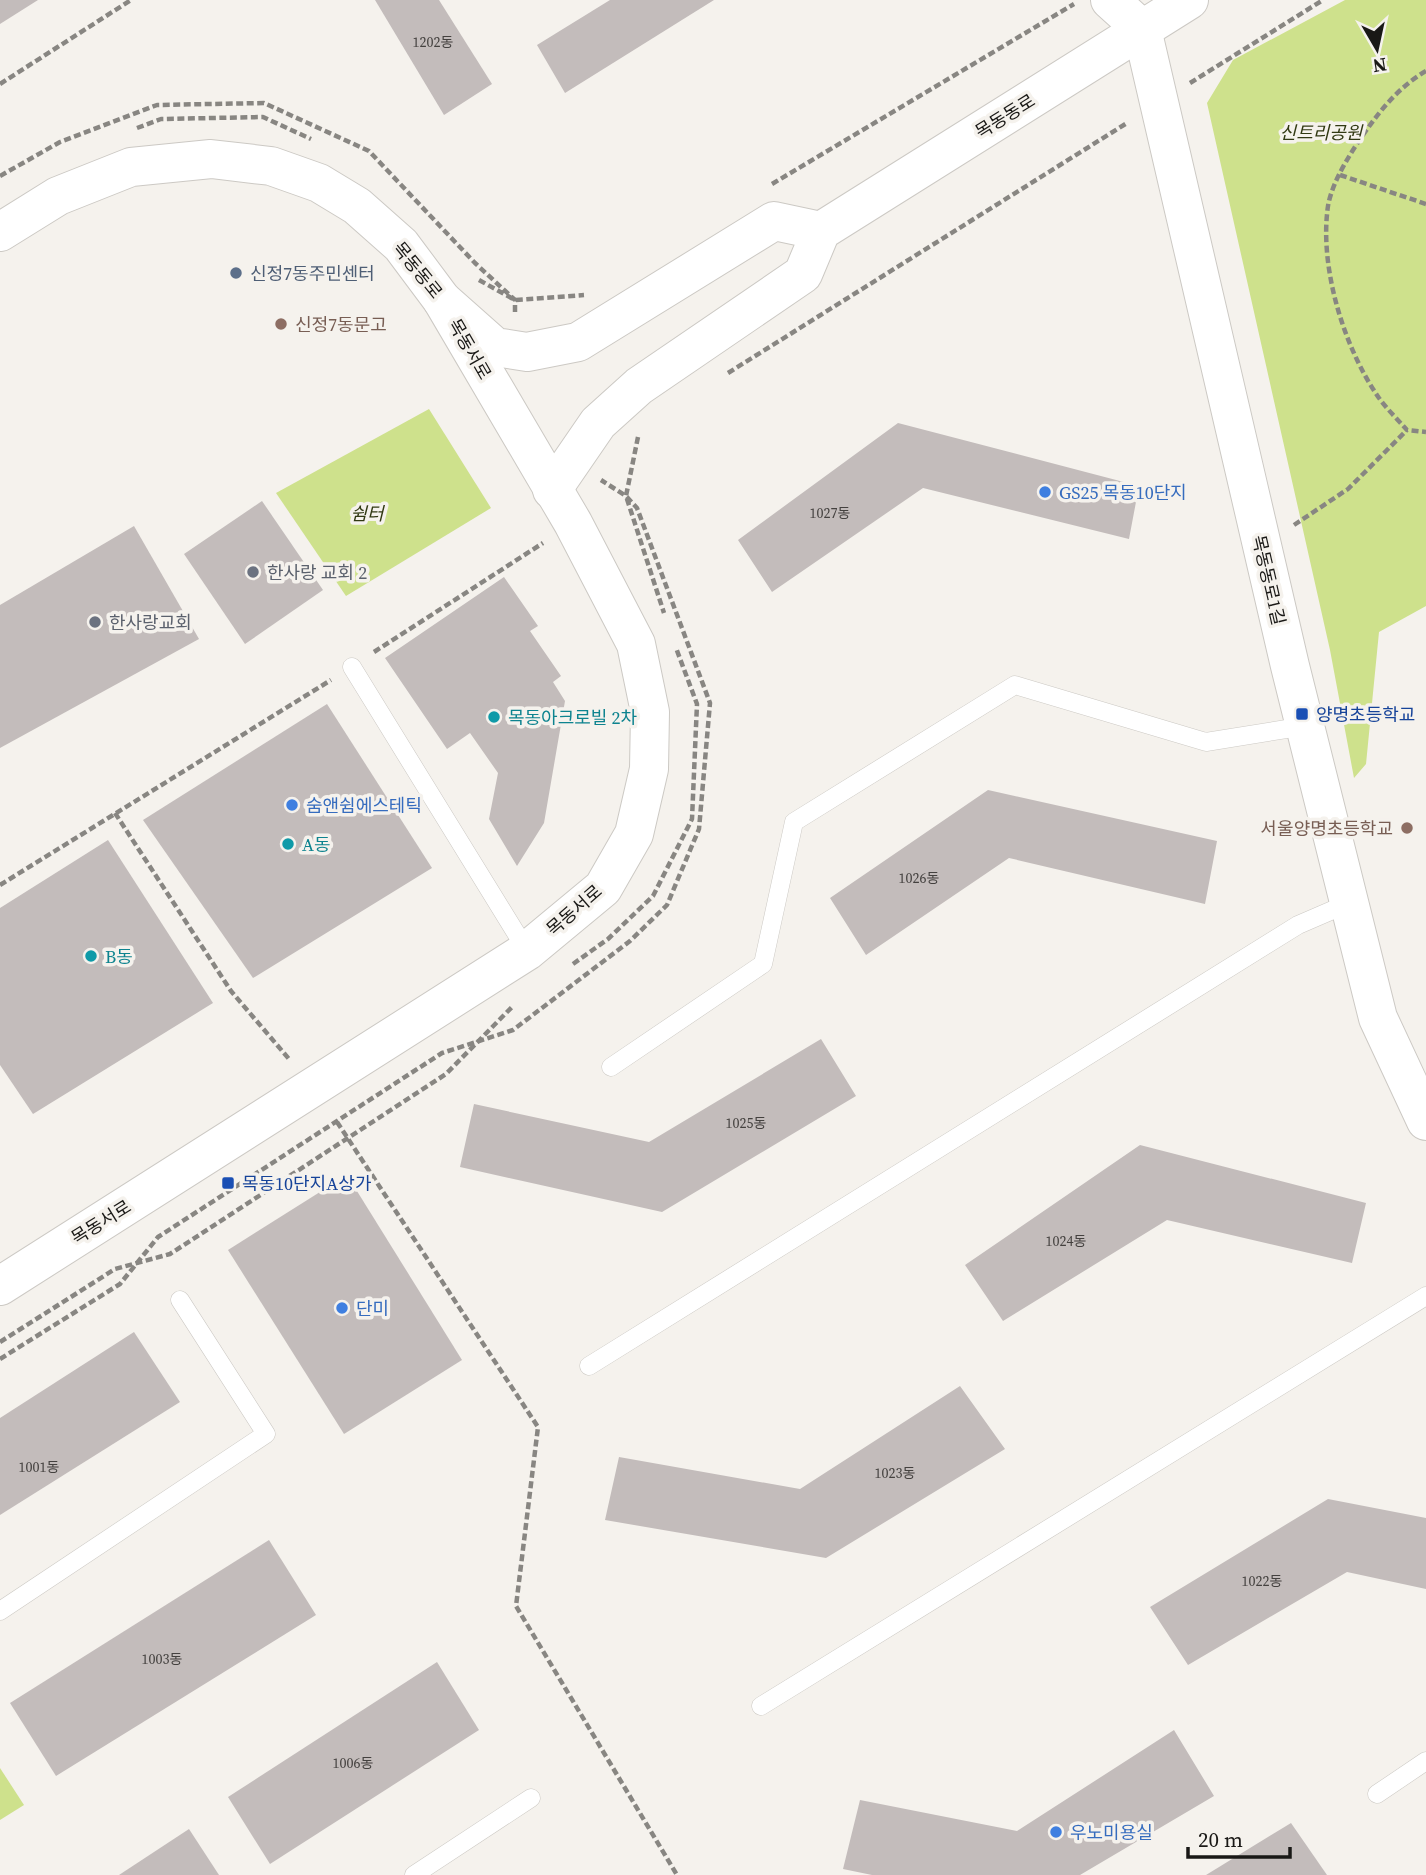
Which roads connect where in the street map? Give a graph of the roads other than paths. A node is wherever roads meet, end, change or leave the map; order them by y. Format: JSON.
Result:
{"nodes":[{"id":1,"x":1110,"y":0,"type":"edge"},
{"id":2,"x":1189,"y":0,"type":"edge"},
{"id":3,"x":1142,"y":29,"type":"junction"},
{"id":4,"x":821,"y":231,"type":"junction"},
{"id":5,"x":0,"y":232,"type":"edge"},
{"id":6,"x":442,"y":300,"type":"junction"},
{"id":7,"x":552,"y":490,"type":"junction"},
{"id":8,"x":352,"y":667,"type":"road end"},
{"id":9,"x":1305,"y":726,"type":"junction"},
{"id":10,"x":1349,"y":903,"type":"junction"},
{"id":11,"x":527,"y":951,"type":"junction"},
{"id":12,"x":611,"y":1067,"type":"dead end"},
{"id":13,"x":1426,"y":1121,"type":"edge"},
{"id":14,"x":0,"y":1286,"type":"edge"},
{"id":15,"x":1426,"y":1297,"type":"edge"},
{"id":16,"x":180,"y":1300,"type":"dead end"},
{"id":17,"x":589,"y":1366,"type":"dead end"},
{"id":18,"x":0,"y":1611,"type":"edge"},
{"id":19,"x":761,"y":1706,"type":"dead end"},
{"id":20,"x":1426,"y":1761,"type":"edge"},
{"id":21,"x":1377,"y":1794,"type":"dead end"},
{"id":22,"x":531,"y":1798,"type":"dead end"},
{"id":23,"x":414,"y":1875,"type":"edge"}],
"edges":[{"from":1,"to":3,"type":"main road"},
{"from":2,"to":3,"type":"main road","name":"목동동로"},
{"from":3,"to":4,"type":"main road","name":"목동동로"},
{"from":3,"to":9,"type":"main road","name":"목동동로1길"},
{"from":4,"to":6,"type":"main road","name":"목동동로"},
{"from":4,"to":7,"type":"main road"},
{"from":5,"to":6,"type":"main road","name":"목동동로"},
{"from":6,"to":7,"type":"main road","name":"목동서로"},
{"from":7,"to":11,"type":"main road","name":"목동서로"},
{"from":8,"to":11,"type":"lane"},
{"from":9,"to":10,"type":"main road","name":"목동동로1길"},
{"from":9,"to":12,"type":"lane"},
{"from":10,"to":13,"type":"main road","name":"목동동로1길"},
{"from":10,"to":17,"type":"lane"},
{"from":11,"to":14,"type":"main road","name":"목동서로"},
{"from":15,"to":19,"type":"lane"},
{"from":16,"to":18,"type":"lane"},
{"from":20,"to":21,"type":"lane"},
{"from":22,"to":23,"type":"lane"}]}
